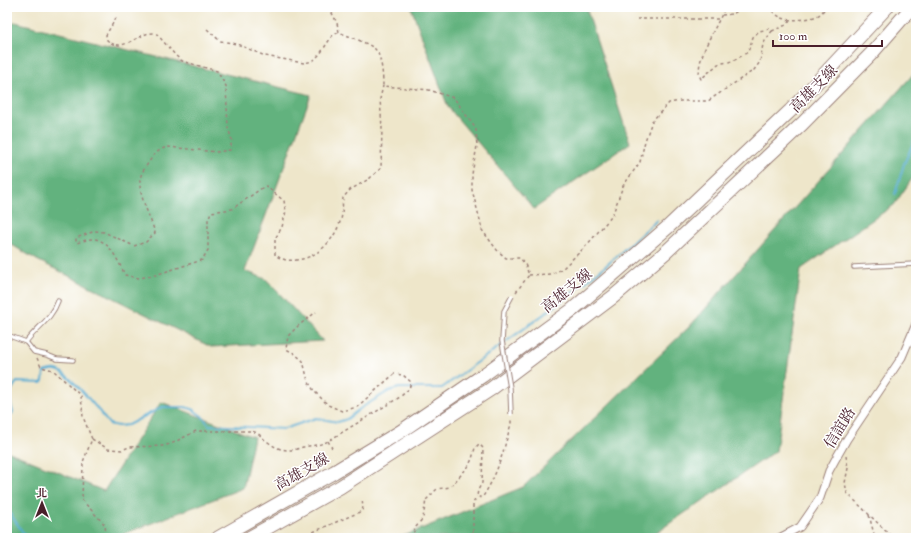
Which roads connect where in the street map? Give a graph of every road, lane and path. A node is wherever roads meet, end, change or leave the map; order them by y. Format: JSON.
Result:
{"nodes":[{"id":1,"x":329,"y":7,"type":"edge"},
{"id":2,"x":725,"y":7,"type":"edge"},
{"id":3,"x":746,"y":7,"type":"edge"},
{"id":4,"x":768,"y":7,"type":"edge"},
{"id":5,"x":826,"y":7,"type":"edge"},
{"id":6,"x":887,"y":7,"type":"edge"},
{"id":7,"x":912,"y":7,"type":"edge"},
{"id":8,"x":722,"y":15,"type":"junction"},
{"id":9,"x":116,"y":18,"type":"dead end"},
{"id":10,"x":637,"y":19,"type":"dead end"},
{"id":11,"x":720,"y":19,"type":"junction"},
{"id":12,"x":791,"y":20,"type":"junction"},
{"id":13,"x":207,"y":29,"type":"dead end"},
{"id":14,"x":772,"y":31,"type":"junction"},
{"id":15,"x":339,"y":32,"type":"junction"},
{"id":16,"x":383,"y":86,"type":"junction"},
{"id":17,"x":916,"y":264,"type":"edge"},
{"id":18,"x":854,"y":267,"type":"dead end"},
{"id":19,"x":529,"y":275,"type":"junction"},
{"id":20,"x":512,"y":296,"type":"joint"},
{"id":21,"x":58,"y":301,"type":"dead end"},
{"id":22,"x":316,"y":312,"type":"dead end"},
{"id":23,"x":916,"y":324,"type":"edge"},
{"id":24,"x":7,"y":335,"type":"edge"},
{"id":25,"x":26,"y":342,"type":"junction"},
{"id":26,"x":908,"y":342,"type":"junction"},
{"id":27,"x":916,"y":345,"type":"edge"},
{"id":28,"x":34,"y":352,"type":"junction"},
{"id":29,"x":73,"y":360,"type":"dead end"},
{"id":30,"x":511,"y":414,"type":"joint"},
{"id":31,"x":92,"y":439,"type":"junction"},
{"id":32,"x":328,"y":441,"type":"junction"},
{"id":33,"x":843,"y":445,"type":"junction"},
{"id":34,"x":332,"y":448,"type":"dead end"},
{"id":35,"x":477,"y":496,"type":"junction"},
{"id":36,"x":362,"y":500,"type":"dead end"},
{"id":37,"x":869,"y":515,"type":"junction"},
{"id":38,"x":306,"y":535,"type":"junction"},
{"id":39,"x":103,"y":538,"type":"edge"},
{"id":40,"x":218,"y":538,"type":"edge"},
{"id":41,"x":248,"y":538,"type":"edge"},
{"id":42,"x":299,"y":538,"type":"edge"},
{"id":43,"x":309,"y":538,"type":"edge"},
{"id":44,"x":411,"y":538,"type":"edge"},
{"id":45,"x":473,"y":538,"type":"edge"},
{"id":46,"x":779,"y":538,"type":"edge"},
{"id":47,"x":875,"y":538,"type":"edge"},
{"id":48,"x":893,"y":538,"type":"edge"}],
"edges":[{"from":1,"to":15,"type":"path"},
{"from":2,"to":8,"type":"path"},
{"from":3,"to":8,"type":"path"},
{"from":4,"to":12,"type":"path"},
{"from":5,"to":12,"type":"path"},
{"from":6,"to":40,"type":"highway","name":"高雄支線"},
{"from":7,"to":41,"type":"highway","name":"高雄支線"},
{"from":8,"to":11,"type":"path"},
{"from":9,"to":16,"type":"path"},
{"from":10,"to":11,"type":"path"},
{"from":11,"to":14,"type":"path"},
{"from":12,"to":14,"type":"path"},
{"from":13,"to":15,"type":"path"},
{"from":14,"to":19,"type":"path"},
{"from":15,"to":16,"type":"path"},
{"from":16,"to":19,"type":"path"},
{"from":17,"to":18,"type":"lane"},
{"from":19,"to":20,"type":"path"},
{"from":20,"to":30,"type":"lane","bridge":true},
{"from":21,"to":25,"type":"lane"},
{"from":22,"to":32,"type":"path"},
{"from":23,"to":26,"type":"street","name":"信誼路"},
{"from":24,"to":25,"type":"lane"},
{"from":25,"to":28,"type":"lane"},
{"from":26,"to":27,"type":"lane"},
{"from":26,"to":33,"type":"street","name":"信誼路"},
{"from":28,"to":29,"type":"lane"},
{"from":28,"to":31,"type":"path"},
{"from":30,"to":35,"type":"path"},
{"from":31,"to":32,"type":"path"},
{"from":31,"to":39,"type":"path"},
{"from":32,"to":34,"type":"path"},
{"from":33,"to":37,"type":"path"},
{"from":33,"to":46,"type":"street","name":"信誼路"},
{"from":35,"to":44,"type":"path"},
{"from":35,"to":45,"type":"path"},
{"from":36,"to":38,"type":"path"},
{"from":37,"to":47,"type":"path"},
{"from":37,"to":48,"type":"path"},
{"from":38,"to":42,"type":"path"},
{"from":38,"to":43,"type":"path"}]}
